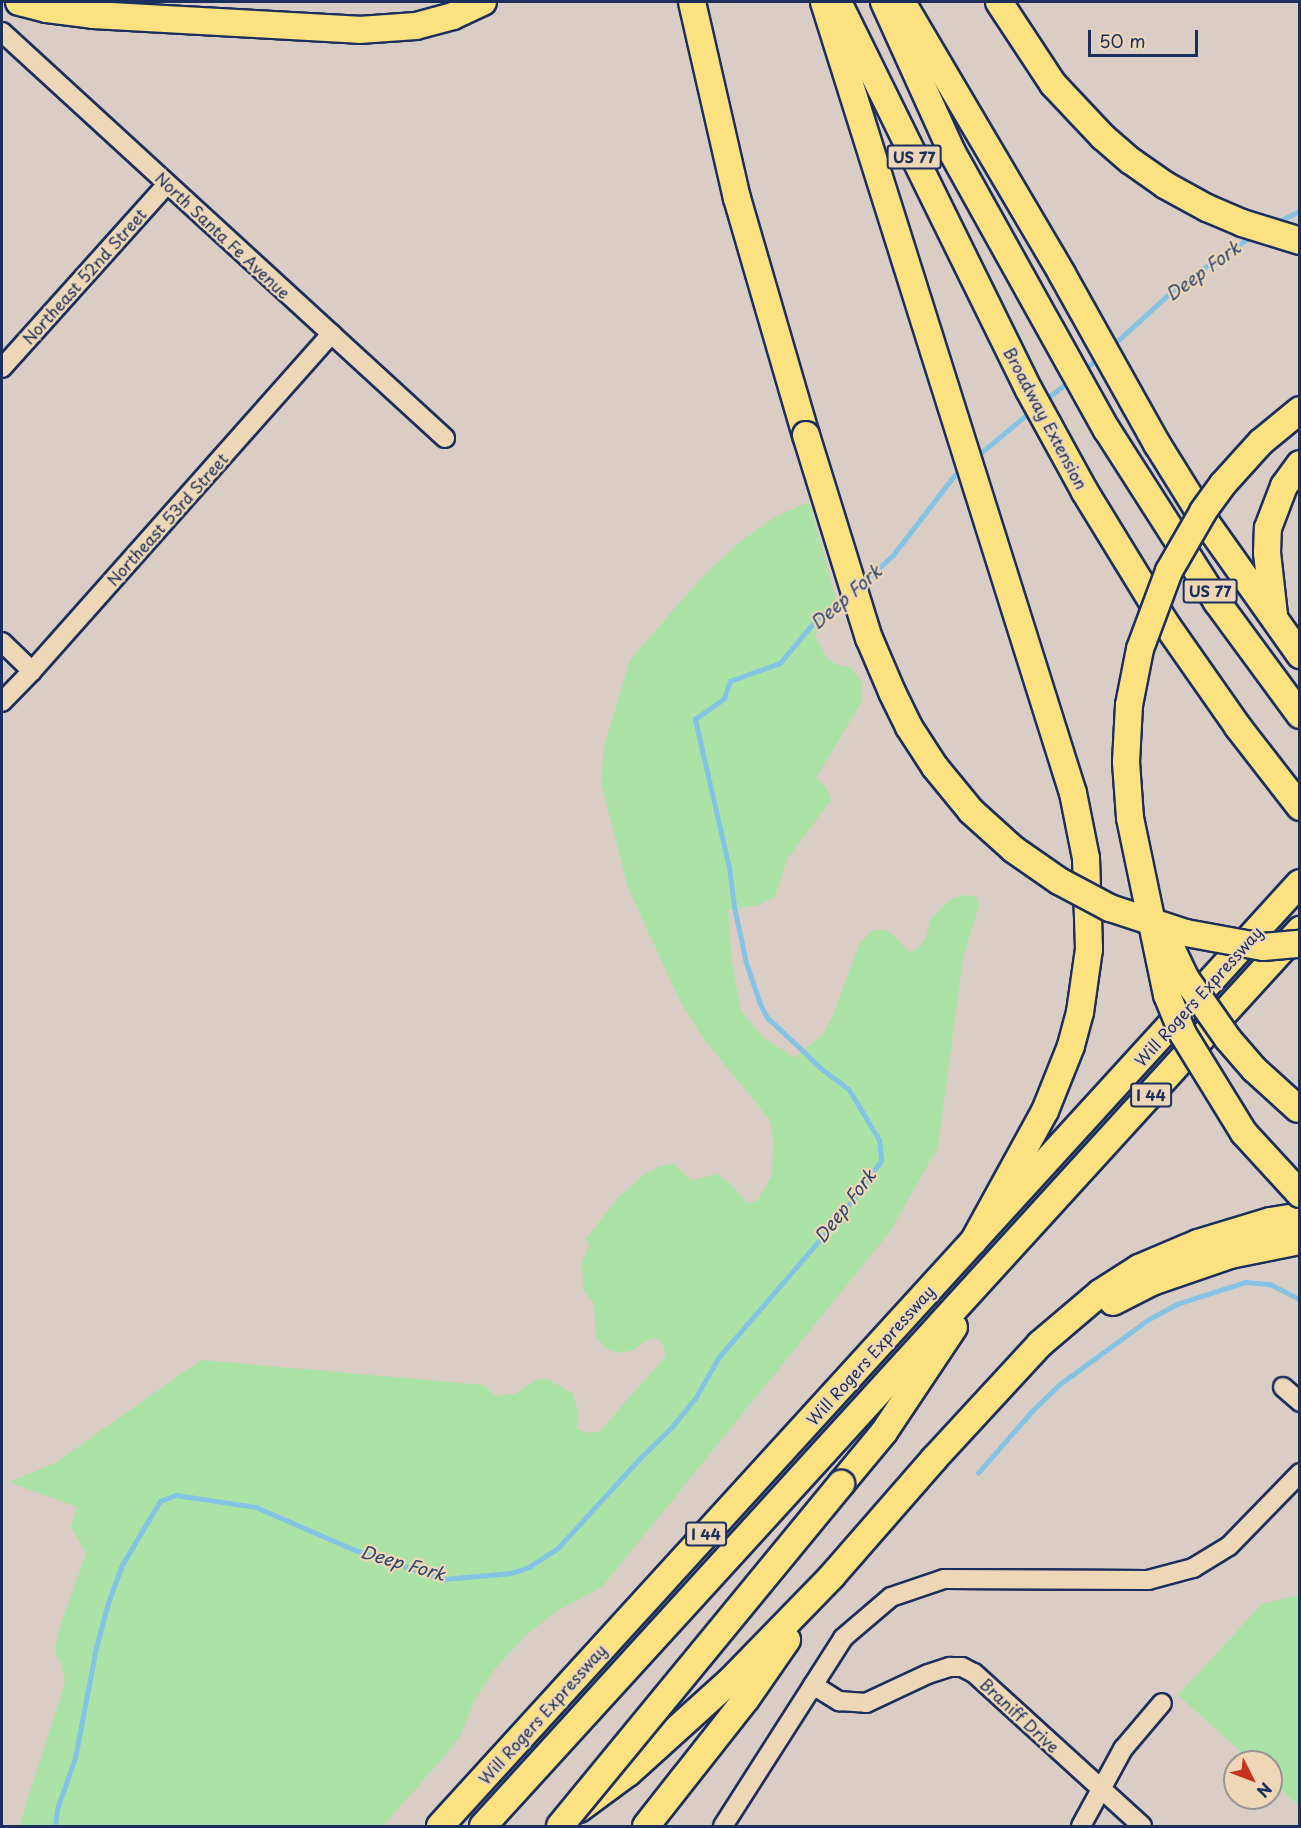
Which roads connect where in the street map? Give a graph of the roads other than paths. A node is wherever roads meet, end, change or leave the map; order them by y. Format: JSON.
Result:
{"nodes":[{"id":1,"x":19,"y":2,"type":"edge"},
{"id":2,"x":483,"y":2,"type":"edge"},
{"id":3,"x":692,"y":2,"type":"edge"},
{"id":4,"x":824,"y":2,"type":"edge"},
{"id":5,"x":837,"y":2,"type":"edge"},
{"id":6,"x":884,"y":2,"type":"edge"},
{"id":7,"x":902,"y":2,"type":"edge"},
{"id":8,"x":999,"y":2,"type":"edge"},
{"id":9,"x":4,"y":38,"type":"edge"},
{"id":10,"x":167,"y":184,"type":"junction"},
{"id":11,"x":1299,"y":241,"type":"edge"},
{"id":12,"x":331,"y":334,"type":"junction"},
{"id":13,"x":2,"y":368,"type":"edge"},
{"id":14,"x":1299,"y":410,"type":"edge"},
{"id":15,"x":445,"y":438,"type":"dead end"},
{"id":16,"x":1299,"y":464,"type":"edge"},
{"id":17,"x":1275,"y":622,"type":"junction"},
{"id":18,"x":2,"y":642,"type":"edge"},
{"id":19,"x":1299,"y":655,"type":"edge"},
{"id":20,"x":33,"y":670,"type":"junction"},
{"id":21,"x":2,"y":702,"type":"edge"},
{"id":22,"x":1299,"y":715,"type":"edge"},
{"id":23,"x":1299,"y":807,"type":"edge"},
{"id":24,"x":1142,"y":873,"type":"junction"},
{"id":25,"x":1299,"y":883,"type":"edge"},
{"id":26,"x":1299,"y":930,"type":"edge"},
{"id":27,"x":1299,"y":944,"type":"edge"},
{"id":28,"x":1299,"y":1110,"type":"edge"},
{"id":29,"x":1299,"y":1194,"type":"edge"},
{"id":30,"x":1299,"y":1216,"type":"edge"},
{"id":31,"x":1299,"y":1241,"type":"edge"},
{"id":32,"x":973,"y":1242,"type":"junction"},
{"id":33,"x":1000,"y":1257,"type":"junction"},
{"id":34,"x":1040,"y":1344,"type":"junction"},
{"id":35,"x":1283,"y":1388,"type":"dead end"},
{"id":36,"x":1299,"y":1402,"type":"edge"},
{"id":37,"x":1299,"y":1473,"type":"edge"},
{"id":38,"x":832,"y":1576,"type":"junction"},
{"id":39,"x":813,"y":1685,"type":"junction"},
{"id":40,"x":1162,"y":1703,"type":"dead end"},
{"id":41,"x":1100,"y":1790,"type":"junction"},
{"id":42,"x":440,"y":1827,"type":"edge"},
{"id":43,"x":483,"y":1827,"type":"edge"},
{"id":44,"x":558,"y":1827,"type":"edge"},
{"id":45,"x":646,"y":1827,"type":"edge"},
{"id":46,"x":723,"y":1827,"type":"edge"},
{"id":47,"x":1081,"y":1827,"type":"edge"},
{"id":48,"x":1142,"y":1827,"type":"edge"}],
"edges":[{"from":1,"to":2,"type":"highway"},
{"from":3,"to":27,"type":"highway","bridge":true},
{"from":4,"to":32,"type":"highway"},
{"from":5,"to":23,"type":"highway","name":"Broadway Extension","number":"US 77"},
{"from":6,"to":22,"type":"highway","number":"US 77"},
{"from":7,"to":17,"type":"highway"},
{"from":8,"to":11,"type":"highway"},
{"from":9,"to":10,"type":"street","name":"North Santa Fe Avenue"},
{"from":10,"to":12,"type":"street","name":"North Santa Fe Avenue"},
{"from":10,"to":13,"type":"street","name":"Northeast 52nd Street"},
{"from":12,"to":15,"type":"street","name":"North Santa Fe Avenue"},
{"from":12,"to":20,"type":"street","name":"Northeast 53rd Street"},
{"from":14,"to":24,"type":"highway","bridge":true},
{"from":16,"to":17,"type":"highway"},
{"from":17,"to":19,"type":"highway"},
{"from":18,"to":20,"type":"street"},
{"from":20,"to":21,"type":"street","name":"Northeast 53rd Street"},
{"from":24,"to":28,"type":"highway","bridge":true},
{"from":24,"to":29,"type":"highway","bridge":true},
{"from":25,"to":32,"type":"highway","name":"Will Rogers Expressway","number":"I 44"},
{"from":26,"to":33,"type":"highway","name":"Will Rogers Expressway","number":"I 44"},
{"from":30,"to":34,"type":"highway"},
{"from":31,"to":34,"type":"highway"},
{"from":32,"to":42,"type":"highway","name":"Will Rogers Expressway","number":"I 44"},
{"from":33,"to":43,"type":"highway","name":"Will Rogers Expressway","number":"I 44"},
{"from":33,"to":44,"type":"highway","bridge":true},
{"from":34,"to":38,"type":"highway"},
{"from":35,"to":36,"type":"street"},
{"from":37,"to":39,"type":"street"},
{"from":38,"to":44,"type":"highway"},
{"from":38,"to":45,"type":"highway"},
{"from":39,"to":41,"type":"street","name":"Braniff Drive"},
{"from":39,"to":46,"type":"street"},
{"from":40,"to":41,"type":"street"},
{"from":41,"to":47,"type":"street"},
{"from":41,"to":48,"type":"street","name":"Braniff Drive"}]}
